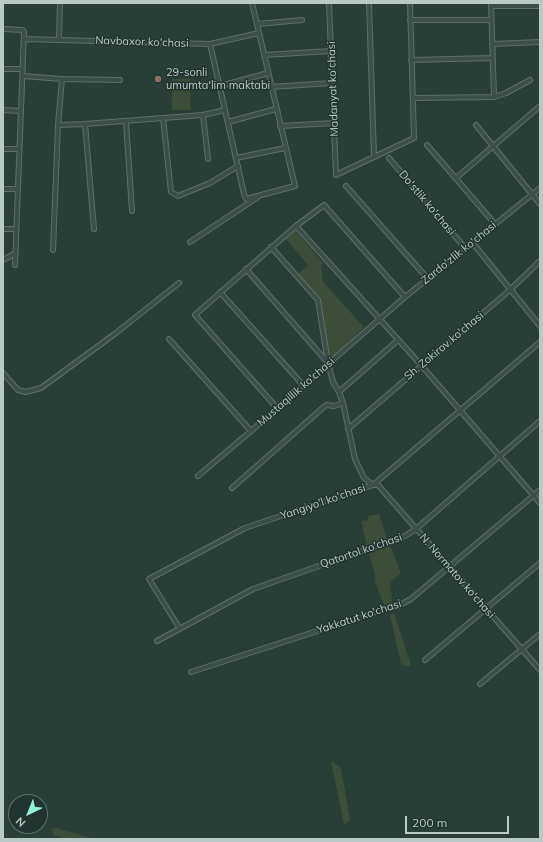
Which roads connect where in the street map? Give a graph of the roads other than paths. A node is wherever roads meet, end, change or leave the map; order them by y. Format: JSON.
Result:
{"nodes":[{"id":1,"x":60,"y":3,"type":"edge"},
{"id":2,"x":252,"y":3,"type":"edge"},
{"id":3,"x":329,"y":3,"type":"edge"},
{"id":4,"x":369,"y":3,"type":"edge"},
{"id":5,"x":410,"y":3,"type":"edge"},
{"id":6,"x":491,"y":5,"type":"edge"},
{"id":7,"x":540,"y":6,"type":"edge"},
{"id":8,"x":302,"y":20,"type":"dead end"},
{"id":9,"x":410,"y":20,"type":"junction"},
{"id":10,"x":492,"y":20,"type":"junction"},
{"id":11,"x":257,"y":24,"type":"junction"},
{"id":12,"x":3,"y":29,"type":"edge"},
{"id":13,"x":259,"y":33,"type":"junction"},
{"id":14,"x":24,"y":40,"type":"junction"},
{"id":15,"x":59,"y":40,"type":"junction"},
{"id":16,"x":540,"y":42,"type":"edge"},
{"id":17,"x":210,"y":44,"type":"junction"},
{"id":18,"x":492,"y":44,"type":"junction"},
{"id":19,"x":331,"y":51,"type":"junction"},
{"id":20,"x":264,"y":55,"type":"junction"},
{"id":21,"x":492,"y":58,"type":"junction"},
{"id":22,"x":411,"y":60,"type":"junction"},
{"id":23,"x":3,"y":69,"type":"edge"},
{"id":24,"x":23,"y":69,"type":"junction"},
{"id":25,"x":268,"y":73,"type":"junction"},
{"id":26,"x":23,"y":76,"type":"junction"},
{"id":27,"x":62,"y":79,"type":"junction"},
{"id":28,"x":120,"y":80,"type":"dead end"},
{"id":29,"x":530,"y":80,"type":"dead end"},
{"id":30,"x":332,"y":83,"type":"junction"},
{"id":31,"x":220,"y":86,"type":"junction"},
{"id":32,"x":270,"y":87,"type":"junction"},
{"id":33,"x":494,"y":96,"type":"junction"},
{"id":34,"x":413,"y":98,"type":"junction"},
{"id":35,"x":540,"y":106,"type":"edge"},
{"id":36,"x":276,"y":109,"type":"junction"},
{"id":37,"x":3,"y":110,"type":"edge"},
{"id":38,"x":225,"y":110,"type":"junction"},
{"id":39,"x":20,"y":111,"type":"junction"},
{"id":40,"x":203,"y":114,"type":"junction"},
{"id":41,"x":163,"y":118,"type":"junction"},
{"id":42,"x":126,"y":122,"type":"junction"},
{"id":43,"x":228,"y":122,"type":"junction"},
{"id":44,"x":334,"y":123,"type":"junction"},
{"id":45,"x":85,"y":124,"type":"junction"},
{"id":46,"x":58,"y":125,"type":"junction"},
{"id":47,"x":476,"y":125,"type":"dead end"},
{"id":48,"x":280,"y":126,"type":"junction"},
{"id":49,"x":427,"y":145,"type":"dead end"},
{"id":50,"x":493,"y":146,"type":"junction"},
{"id":51,"x":285,"y":148,"type":"junction"},
{"id":52,"x":3,"y":149,"type":"edge"},
{"id":53,"x":19,"y":149,"type":"junction"},
{"id":54,"x":374,"y":157,"type":"junction"},
{"id":55,"x":236,"y":158,"type":"junction"},
{"id":56,"x":389,"y":158,"type":"dead end"},
{"id":57,"x":208,"y":160,"type":"dead end"},
{"id":58,"x":238,"y":166,"type":"junction"},
{"id":59,"x":456,"y":178,"type":"junction"},
{"id":60,"x":346,"y":186,"type":"dead end"},
{"id":61,"x":540,"y":188,"type":"edge"},
{"id":62,"x":3,"y":189,"type":"edge"},
{"id":63,"x":18,"y":190,"type":"junction"},
{"id":64,"x":262,"y":195,"type":"junction"},
{"id":65,"x":532,"y":195,"type":"junction"},
{"id":66,"x":540,"y":204,"type":"edge"},
{"id":67,"x":132,"y":211,"type":"dead end"},
{"id":68,"x":495,"y":224,"type":"junction"},
{"id":69,"x":296,"y":226,"type":"junction"},
{"id":70,"x":3,"y":229,"type":"edge"},
{"id":71,"x":16,"y":229,"type":"junction"},
{"id":72,"x":94,"y":229,"type":"dead end"},
{"id":73,"x":190,"y":242,"type":"dead end"},
{"id":74,"x":472,"y":242,"type":"junction"},
{"id":75,"x":271,"y":247,"type":"junction"},
{"id":76,"x":465,"y":248,"type":"junction"},
{"id":77,"x":53,"y":250,"type":"dead end"},
{"id":78,"x":16,"y":252,"type":"junction"},
{"id":79,"x":3,"y":260,"type":"edge"},
{"id":80,"x":540,"y":261,"type":"edge"},
{"id":81,"x":16,"y":265,"type":"dead end"},
{"id":82,"x":246,"y":270,"type":"junction"},
{"id":83,"x":428,"y":279,"type":"junction"},
{"id":84,"x":179,"y":284,"type":"dead end"},
{"id":85,"x":511,"y":289,"type":"junction"},
{"id":86,"x":220,"y":292,"type":"junction"},
{"id":87,"x":405,"y":297,"type":"junction"},
{"id":88,"x":379,"y":319,"type":"junction"},
{"id":89,"x":540,"y":326,"type":"edge"},
{"id":90,"x":169,"y":339,"type":"dead end"},
{"id":91,"x":398,"y":340,"type":"junction"},
{"id":92,"x":540,"y":342,"type":"edge"},
{"id":93,"x":328,"y":363,"type":"junction"},
{"id":94,"x":421,"y":365,"type":"junction"},
{"id":95,"x":3,"y":373,"type":"edge"},
{"id":96,"x":303,"y":385,"type":"junction"},
{"id":97,"x":339,"y":392,"type":"junction"},
{"id":98,"x":343,"y":403,"type":"junction"},
{"id":99,"x":276,"y":408,"type":"junction"},
{"id":100,"x":460,"y":410,"type":"junction"},
{"id":101,"x":540,"y":421,"type":"edge"},
{"id":102,"x":348,"y":429,"type":"junction"},
{"id":103,"x":251,"y":431,"type":"junction"},
{"id":104,"x":499,"y":455,"type":"junction"},
{"id":105,"x":198,"y":476,"type":"dead end"},
{"id":106,"x":373,"y":484,"type":"junction"},
{"id":107,"x":232,"y":488,"type":"dead end"},
{"id":108,"x":540,"y":490,"type":"edge"},
{"id":109,"x":534,"y":495,"type":"junction"},
{"id":110,"x":540,"y":503,"type":"edge"},
{"id":111,"x":416,"y":529,"type":"junction"},
{"id":112,"x":540,"y":563,"type":"edge"},
{"id":113,"x":449,"y":568,"type":"junction"},
{"id":114,"x":486,"y":609,"type":"junction"},
{"id":115,"x":180,"y":629,"type":"junction"},
{"id":116,"x":540,"y":634,"type":"edge"},
{"id":117,"x":157,"y":641,"type":"dead end"},
{"id":118,"x":522,"y":649,"type":"junction"},
{"id":119,"x":425,"y":660,"type":"dead end"},
{"id":120,"x":540,"y":670,"type":"edge"},
{"id":121,"x":191,"y":672,"type":"dead end"},
{"id":122,"x":480,"y":684,"type":"dead end"}],
"edges":[{"from":1,"to":15,"type":"street"},
{"from":2,"to":11,"type":"street"},
{"from":3,"to":19,"type":"street","name":"Madanyat ko'chasi"},
{"from":4,"to":54,"type":"street"},
{"from":5,"to":9,"type":"street"},
{"from":6,"to":7,"type":"street"},
{"from":6,"to":10,"type":"street"},
{"from":8,"to":11,"type":"street"},
{"from":9,"to":10,"type":"street"},
{"from":9,"to":22,"type":"street"},
{"from":10,"to":18,"type":"street"},
{"from":11,"to":13,"type":"street"},
{"from":12,"to":14,"type":"street"},
{"from":13,"to":17,"type":"street","name":"Navbaxor ko'chasi"},
{"from":13,"to":20,"type":"street"},
{"from":14,"to":15,"type":"street","name":"Navbaxor ko'chasi"},
{"from":14,"to":24,"type":"street"},
{"from":15,"to":17,"type":"street","name":"Navbaxor ko'chasi"},
{"from":16,"to":18,"type":"street"},
{"from":17,"to":31,"type":"street"},
{"from":18,"to":21,"type":"street"},
{"from":19,"to":20,"type":"street"},
{"from":19,"to":30,"type":"street","name":"Madanyat ko'chasi"},
{"from":20,"to":25,"type":"street"},
{"from":21,"to":22,"type":"street"},
{"from":21,"to":33,"type":"street"},
{"from":22,"to":34,"type":"street"},
{"from":23,"to":24,"type":"street"},
{"from":24,"to":26,"type":"street"},
{"from":25,"to":31,"type":"street"},
{"from":25,"to":32,"type":"street"},
{"from":26,"to":27,"type":"street"},
{"from":26,"to":39,"type":"street"},
{"from":27,"to":28,"type":"street"},
{"from":27,"to":46,"type":"street"},
{"from":29,"to":33,"type":"street"},
{"from":30,"to":32,"type":"street"},
{"from":30,"to":44,"type":"street","name":"Madanyat ko'chasi"},
{"from":31,"to":38,"type":"street"},
{"from":32,"to":36,"type":"street"},
{"from":33,"to":34,"type":"street"},
{"from":34,"to":54,"type":"street"},
{"from":35,"to":50,"type":"street"},
{"from":36,"to":43,"type":"street"},
{"from":36,"to":48,"type":"street"},
{"from":37,"to":39,"type":"street"},
{"from":38,"to":40,"type":"street"},
{"from":38,"to":43,"type":"street"},
{"from":39,"to":53,"type":"street"},
{"from":40,"to":41,"type":"street"},
{"from":40,"to":57,"type":"street"},
{"from":41,"to":42,"type":"street"},
{"from":41,"to":58,"type":"street"},
{"from":42,"to":45,"type":"street"},
{"from":42,"to":67,"type":"street"},
{"from":43,"to":55,"type":"street"},
{"from":44,"to":48,"type":"street"},
{"from":44,"to":54,"type":"street","name":"Madanyat ko'chasi"},
{"from":45,"to":46,"type":"street"},
{"from":45,"to":72,"type":"street"},
{"from":46,"to":77,"type":"street"},
{"from":47,"to":50,"type":"street"},
{"from":48,"to":51,"type":"street"},
{"from":49,"to":59,"type":"street"},
{"from":50,"to":59,"type":"street"},
{"from":50,"to":65,"type":"street"},
{"from":51,"to":55,"type":"street"},
{"from":51,"to":64,"type":"street"},
{"from":52,"to":53,"type":"street"},
{"from":53,"to":63,"type":"street"},
{"from":55,"to":58,"type":"street"},
{"from":56,"to":76,"type":"street","name":"Do'stlik ko'chasi"},
{"from":58,"to":64,"type":"street"},
{"from":59,"to":68,"type":"street"},
{"from":60,"to":83,"type":"street"},
{"from":61,"to":65,"type":"street","name":"Zardo'zlik ko'chasi"},
{"from":62,"to":63,"type":"street"},
{"from":63,"to":71,"type":"street"},
{"from":64,"to":73,"type":"street"},
{"from":65,"to":66,"type":"street"},
{"from":65,"to":68,"type":"street","name":"Zardo'zlik ko'chasi"},
{"from":68,"to":74,"type":"street","name":"Zardo'zlik ko'chasi"},
{"from":69,"to":75,"type":"street"},
{"from":69,"to":87,"type":"street"},
{"from":69,"to":88,"type":"street"},
{"from":70,"to":71,"type":"street"},
{"from":71,"to":78,"type":"street"},
{"from":74,"to":76,"type":"street","name":"Zardo'zlik ko'chasi"},
{"from":74,"to":85,"type":"street"},
{"from":75,"to":82,"type":"street"},
{"from":75,"to":93,"type":"street"},
{"from":76,"to":83,"type":"street","name":"Zardo'zlik ko'chasi"},
{"from":78,"to":79,"type":"street"},
{"from":78,"to":81,"type":"street"},
{"from":80,"to":85,"type":"street","name":"Sh. Zokirov ko'chasi"},
{"from":82,"to":86,"type":"street"},
{"from":82,"to":93,"type":"street"},
{"from":83,"to":87,"type":"street","name":"Zardo'zlik ko'chasi"},
{"from":84,"to":95,"type":"street"},
{"from":85,"to":89,"type":"street"},
{"from":85,"to":94,"type":"street","name":"Sh. Zokirov ko'chasi"},
{"from":86,"to":96,"type":"street"},
{"from":86,"to":99,"type":"street"},
{"from":87,"to":88,"type":"street","name":"Zardo'zlik ko'chasi"},
{"from":88,"to":91,"type":"street"},
{"from":88,"to":93,"type":"street","name":"Mustaqillik ko'chasi"},
{"from":90,"to":103,"type":"street","name":"Mustaqillik ko'chasi"},
{"from":91,"to":94,"type":"street"},
{"from":91,"to":97,"type":"street"},
{"from":92,"to":100,"type":"street","name":"Yangiyo'l ko'chasi"},
{"from":93,"to":96,"type":"street","name":"Mustaqillik ko'chasi"},
{"from":93,"to":97,"type":"street"},
{"from":94,"to":100,"type":"street"},
{"from":94,"to":102,"type":"street","name":"Sh. Zokirov ko'chasi"},
{"from":96,"to":99,"type":"street","name":"Mustaqillik ko'chasi"},
{"from":97,"to":98,"type":"street"},
{"from":98,"to":102,"type":"street"},
{"from":98,"to":107,"type":"street"},
{"from":99,"to":103,"type":"street","name":"Mustaqillik ko'chasi"},
{"from":100,"to":104,"type":"street"},
{"from":100,"to":106,"type":"street","name":"Yangiyo'l ko'chasi"},
{"from":101,"to":104,"type":"street","name":"Qatortol ko'chasi"},
{"from":102,"to":106,"type":"street"},
{"from":103,"to":105,"type":"street"},
{"from":104,"to":109,"type":"street"},
{"from":104,"to":111,"type":"street","name":"Qatortol ko'chasi"},
{"from":106,"to":111,"type":"street","name":"N. Normatov ko'chasi"},
{"from":106,"to":115,"type":"street","name":"Yangiyo'l ko'chasi"},
{"from":108,"to":109,"type":"street","name":"Yakkatut ko'chasi"},
{"from":109,"to":110,"type":"street"},
{"from":109,"to":113,"type":"street","name":"Yakkatut ko'chasi"},
{"from":111,"to":113,"type":"street","name":"N. Normatov ko'chasi"},
{"from":111,"to":115,"type":"street","name":"Qatortol ko'chasi"},
{"from":112,"to":114,"type":"street"},
{"from":113,"to":114,"type":"street","name":"N. Normatov ko'chasi"},
{"from":113,"to":121,"type":"street","name":"Yakkatut ko'chasi"},
{"from":114,"to":118,"type":"street","name":"N. Normatov ko'chasi"},
{"from":114,"to":119,"type":"street"},
{"from":115,"to":117,"type":"street","name":"Qatortol ko'chasi"},
{"from":116,"to":118,"type":"street"},
{"from":118,"to":120,"type":"street","name":"N. Normatov ko'chasi"},
{"from":118,"to":122,"type":"street"}]}
